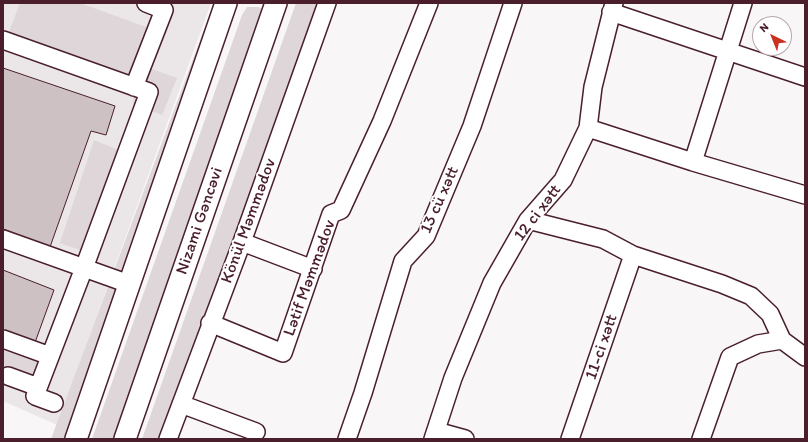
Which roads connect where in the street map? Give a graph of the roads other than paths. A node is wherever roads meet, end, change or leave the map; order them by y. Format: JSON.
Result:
{"nodes":[{"id":1,"x":146,"y":3,"type":"edge"},
{"id":2,"x":226,"y":3,"type":"edge"},
{"id":3,"x":327,"y":3,"type":"edge"},
{"id":4,"x":429,"y":3,"type":"edge"},
{"id":5,"x":513,"y":3,"type":"edge"},
{"id":6,"x":743,"y":3,"type":"edge"},
{"id":7,"x":271,"y":4,"type":"edge"},
{"id":8,"x":612,"y":8,"type":"edge"},
{"id":9,"x":3,"y":40,"type":"edge"},
{"id":10,"x":728,"y":51,"type":"junction"},
{"id":11,"x":805,"y":77,"type":"edge"},
{"id":12,"x":134,"y":87,"type":"junction"},
{"id":13,"x":588,"y":128,"type":"junction"},
{"id":14,"x":692,"y":162,"type":"junction"},
{"id":15,"x":805,"y":195,"type":"edge"},
{"id":16,"x":528,"y":220,"type":"junction"},
{"id":17,"x":3,"y":239,"type":"edge"},
{"id":18,"x":242,"y":242,"type":"junction"},
{"id":19,"x":633,"y":255,"type":"junction"},
{"id":20,"x":84,"y":268,"type":"junction"},
{"id":21,"x":313,"y":269,"type":"junction"},
{"id":22,"x":129,"y":284,"type":"junction"},
{"id":23,"x":210,"y":323,"type":"junction"},
{"id":24,"x":3,"y":339,"type":"edge"},
{"id":25,"x":782,"y":340,"type":"junction"},
{"id":26,"x":50,"y":356,"type":"junction"},
{"id":27,"x":805,"y":357,"type":"edge"},
{"id":28,"x":8,"y":376,"type":"dead end"},
{"id":29,"x":38,"y":387,"type":"junction"},
{"id":30,"x":54,"y":403,"type":"dead end"},
{"id":31,"x":181,"y":404,"type":"junction"},
{"id":32,"x":256,"y":432,"type":"dead end"},
{"id":33,"x":435,"y":435,"type":"edge"},
{"id":34,"x":76,"y":439,"type":"edge"},
{"id":35,"x":125,"y":439,"type":"edge"},
{"id":36,"x":168,"y":439,"type":"edge"},
{"id":37,"x":347,"y":439,"type":"edge"},
{"id":38,"x":465,"y":439,"type":"edge"},
{"id":39,"x":570,"y":439,"type":"edge"},
{"id":40,"x":701,"y":439,"type":"edge"}],
"edges":[{"from":1,"to":12,"type":"street"},
{"from":2,"to":22,"type":"main road"},
{"from":3,"to":18,"type":"street","name":"Könül Məmmədov"},
{"from":4,"to":21,"type":"street","name":"Lətif Məmmədov"},
{"from":5,"to":37,"type":"street","name":"13 cü xətt"},
{"from":6,"to":10,"type":"street"},
{"from":7,"to":35,"type":"main road","name":"Nizami Gəncəvi"},
{"from":8,"to":10,"type":"street"},
{"from":8,"to":13,"type":"street","name":"12 ci xətt"},
{"from":9,"to":12,"type":"street"},
{"from":10,"to":11,"type":"street"},
{"from":10,"to":14,"type":"street"},
{"from":12,"to":20,"type":"street"},
{"from":13,"to":14,"type":"street"},
{"from":13,"to":16,"type":"street","name":"12 ci xətt"},
{"from":14,"to":15,"type":"street"},
{"from":16,"to":19,"type":"street"},
{"from":16,"to":33,"type":"street","name":"12 ci xətt"},
{"from":17,"to":20,"type":"street"},
{"from":18,"to":21,"type":"street"},
{"from":18,"to":23,"type":"street","name":"Könül Məmmədov"},
{"from":19,"to":25,"type":"street"},
{"from":19,"to":39,"type":"street","name":"11-ci xətt"},
{"from":20,"to":22,"type":"street"},
{"from":20,"to":26,"type":"street"},
{"from":21,"to":23,"type":"street","name":"Lətif Məmmədov"},
{"from":22,"to":34,"type":"main road"},
{"from":23,"to":31,"type":"street","name":"Könül Məmmədov"},
{"from":24,"to":26,"type":"street"},
{"from":25,"to":27,"type":"street"},
{"from":25,"to":40,"type":"street"},
{"from":26,"to":29,"type":"street"},
{"from":28,"to":29,"type":"street"},
{"from":29,"to":30,"type":"street"},
{"from":31,"to":32,"type":"street"},
{"from":31,"to":36,"type":"street","name":"Könül Məmmədov"},
{"from":33,"to":38,"type":"street"}]}
